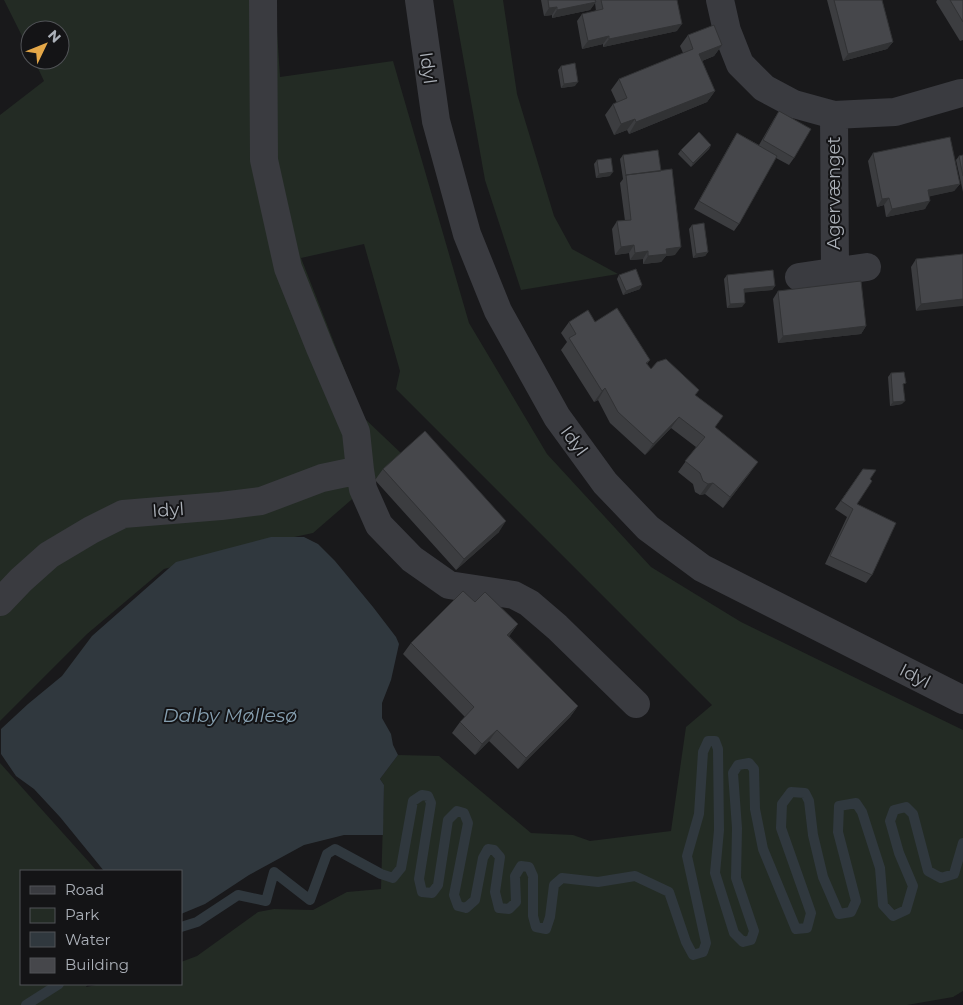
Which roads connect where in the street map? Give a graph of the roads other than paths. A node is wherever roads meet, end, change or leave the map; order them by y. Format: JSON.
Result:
{"nodes":[{"id":1,"x":263,"y":0,"type":"edge"},
{"id":2,"x":419,"y":0,"type":"edge"},
{"id":3,"x":720,"y":0,"type":"edge"},
{"id":4,"x":961,"y":93,"type":"dead end"},
{"id":5,"x":834,"y":115,"type":"junction"},
{"id":6,"x":867,"y":267,"type":"dead end"},
{"id":7,"x":835,"y":271,"type":"junction"},
{"id":8,"x":799,"y":277,"type":"dead end"},
{"id":9,"x":360,"y":470,"type":"junction"},
{"id":10,"x":0,"y":602,"type":"edge"},
{"id":11,"x":963,"y":700,"type":"edge"},
{"id":12,"x":636,"y":704,"type":"dead end"}],
"edges":[{"from":1,"to":9,"type":"street"},
{"from":2,"to":11,"type":"street","name":"Idyl"},
{"from":3,"to":5,"type":"street","name":"Agervænget"},
{"from":4,"to":5,"type":"street","name":"Agervænget"},
{"from":5,"to":7,"type":"street","name":"Agervænget"},
{"from":6,"to":7,"type":"street","name":"Agervænget"},
{"from":7,"to":8,"type":"street","name":"Agervænget"},
{"from":9,"to":10,"type":"street","name":"Idyl"},
{"from":9,"to":12,"type":"street"}]}
